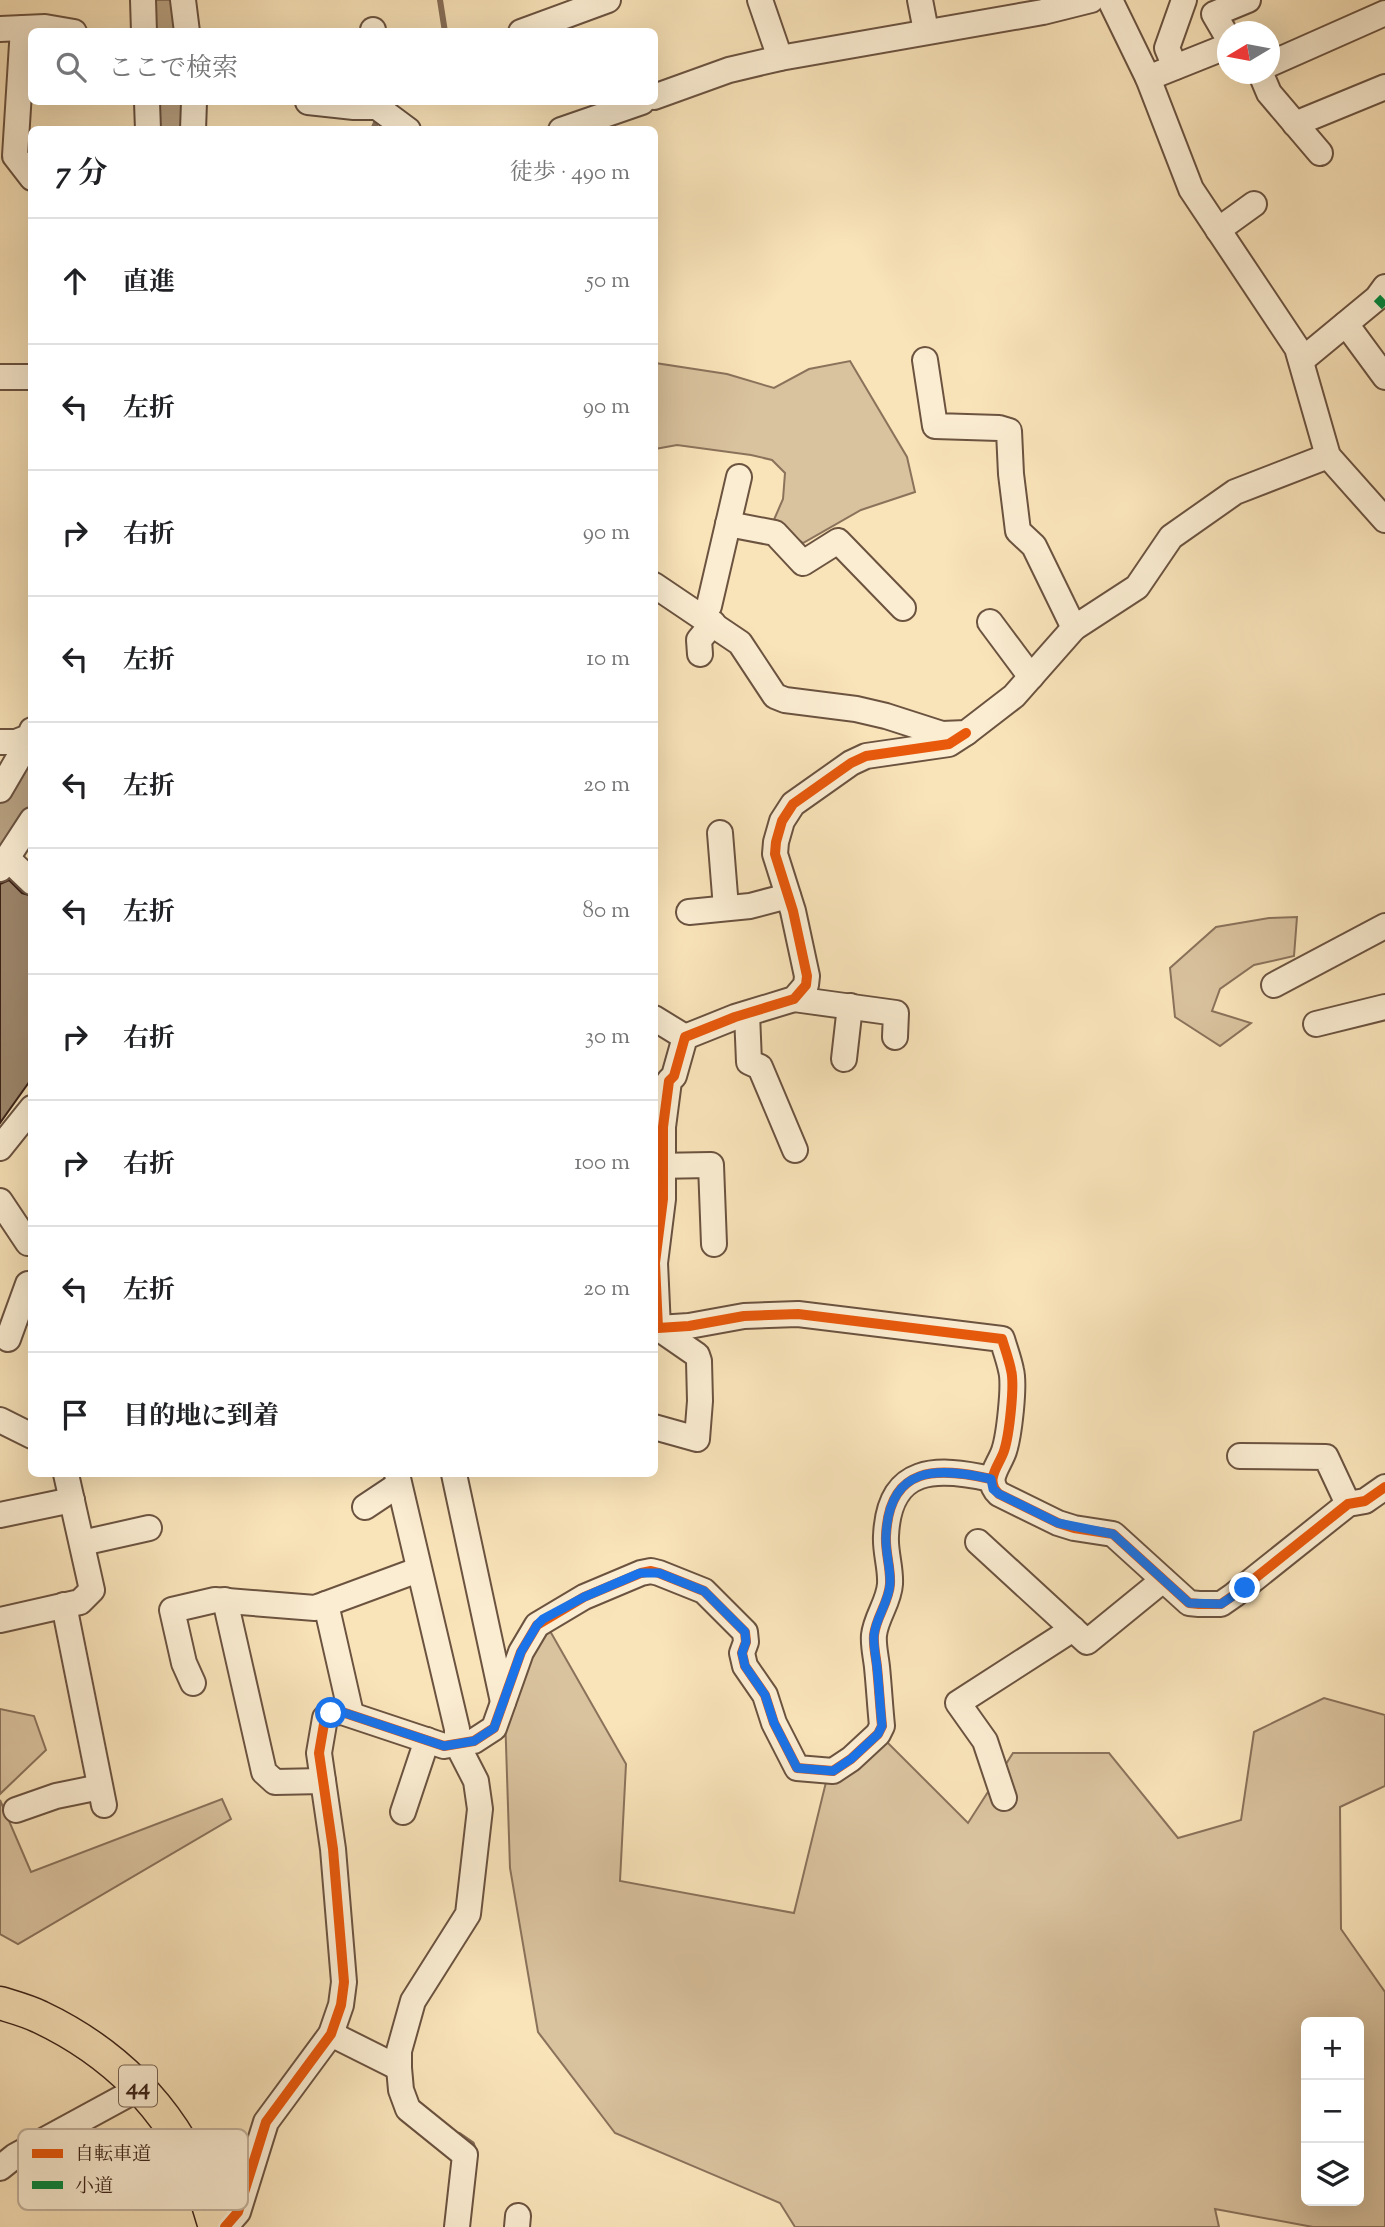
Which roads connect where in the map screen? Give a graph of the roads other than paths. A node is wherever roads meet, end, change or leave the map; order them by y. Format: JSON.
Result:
{"nodes":[{"id":1,"x":143,"y":0,"type":"edge"},
{"id":2,"x":183,"y":0,"type":"edge"},
{"id":3,"x":608,"y":0,"type":"edge"},
{"id":4,"x":760,"y":0,"type":"edge"},
{"id":5,"x":920,"y":0,"type":"edge"},
{"id":6,"x":1091,"y":0,"type":"edge"},
{"id":7,"x":1110,"y":0,"type":"edge"},
{"id":8,"x":1184,"y":0,"type":"edge"},
{"id":9,"x":1248,"y":0,"type":"edge"},
{"id":10,"x":1385,"y":13,"type":"edge"},
{"id":11,"x":1218,"y":21,"type":"edge"},
{"id":12,"x":12,"y":28,"type":"edge"},
{"id":13,"x":51,"y":28,"type":"edge"},
{"id":14,"x":144,"y":28,"type":"edge"},
{"id":15,"x":186,"y":28,"type":"edge"},
{"id":16,"x":532,"y":28,"type":"edge"},
{"id":17,"x":926,"y":31,"type":"junction"},
{"id":18,"x":1217,"y":50,"type":"edge"},
{"id":19,"x":780,"y":58,"type":"junction"},
{"id":20,"x":1280,"y":59,"type":"edge"},
{"id":21,"x":1175,"y":67,"type":"junction"},
{"id":22,"x":1148,"y":78,"type":"junction"},
{"id":23,"x":1265,"y":84,"type":"edge"},
{"id":24,"x":1385,"y":88,"type":"edge"},
{"id":25,"x":658,"y":96,"type":"edge"},
{"id":26,"x":147,"y":105,"type":"edge"},
{"id":27,"x":194,"y":105,"type":"edge"},
{"id":28,"x":336,"y":105,"type":"edge"},
{"id":29,"x":366,"y":105,"type":"edge"},
{"id":30,"x":381,"y":105,"type":"edge"},
{"id":31,"x":633,"y":105,"type":"edge"},
{"id":32,"x":1295,"y":124,"type":"junction"},
{"id":33,"x":148,"y":126,"type":"edge"},
{"id":34,"x":193,"y":126,"type":"edge"},
{"id":35,"x":403,"y":126,"type":"edge"},
{"id":36,"x":573,"y":126,"type":"edge"},
{"id":37,"x":1320,"y":153,"type":"dead end"},
{"id":38,"x":28,"y":173,"type":"edge"},
{"id":39,"x":1254,"y":204,"type":"dead end"},
{"id":40,"x":1218,"y":230,"type":"junction"},
{"id":41,"x":1385,"y":287,"type":"edge"},
{"id":42,"x":1346,"y":324,"type":"junction"},
{"id":43,"x":925,"y":360,"type":"dead end"},
{"id":44,"x":1302,"y":360,"type":"junction"},
{"id":45,"x":0,"y":377,"type":"edge"},
{"id":46,"x":28,"y":377,"type":"edge"},
{"id":47,"x":1385,"y":377,"type":"edge"},
{"id":48,"x":1328,"y":456,"type":"junction"},
{"id":49,"x":739,"y":477,"type":"dead end"},
{"id":50,"x":1385,"y":520,"type":"edge"},
{"id":51,"x":728,"y":524,"type":"junction"},
{"id":52,"x":658,"y":588,"type":"edge"},
{"id":53,"x":903,"y":608,"type":"dead end"},
{"id":54,"x":708,"y":619,"type":"junction"},
{"id":55,"x":990,"y":622,"type":"dead end"},
{"id":56,"x":1073,"y":628,"type":"junction"},
{"id":57,"x":700,"y":654,"type":"dead end"},
{"id":58,"x":1031,"y":677,"type":"junction"},
{"id":59,"x":966,"y":733,"type":"junction"},
{"id":60,"x":28,"y":736,"type":"edge"},
{"id":61,"x":28,"y":739,"type":"edge"},
{"id":62,"x":0,"y":742,"type":"edge"},
{"id":63,"x":0,"y":790,"type":"edge"},
{"id":64,"x":28,"y":826,"type":"edge"},
{"id":65,"x":720,"y":833,"type":"dead end"},
{"id":66,"x":4,"y":863,"type":"edge"},
{"id":67,"x":28,"y":879,"type":"edge"},
{"id":68,"x":788,"y":896,"type":"junction"},
{"id":69,"x":726,"y":908,"type":"junction"},
{"id":70,"x":688,"y":912,"type":"dead end"},
{"id":71,"x":1385,"y":926,"type":"edge"},
{"id":72,"x":1274,"y":985,"type":"dead end"},
{"id":73,"x":794,"y":999,"type":"junction"},
{"id":74,"x":850,"y":1006,"type":"junction"},
{"id":75,"x":1385,"y":1007,"type":"edge"},
{"id":76,"x":747,"y":1014,"type":"junction"},
{"id":77,"x":658,"y":1020,"type":"edge"},
{"id":78,"x":1316,"y":1024,"type":"dead end"},
{"id":79,"x":685,"y":1037,"type":"junction"},
{"id":80,"x":895,"y":1037,"type":"dead end"},
{"id":81,"x":844,"y":1059,"type":"dead end"},
{"id":82,"x":28,"y":1113,"type":"edge"},
{"id":83,"x":0,"y":1148,"type":"edge"},
{"id":84,"x":795,"y":1150,"type":"dead end"},
{"id":85,"x":659,"y":1166,"type":"edge"},
{"id":86,"x":0,"y":1200,"type":"edge"},
{"id":87,"x":658,"y":1239,"type":"edge"},
{"id":88,"x":28,"y":1243,"type":"edge"},
{"id":89,"x":714,"y":1244,"type":"dead end"},
{"id":90,"x":28,"y":1284,"type":"dead end"},
{"id":91,"x":8,"y":1312,"type":"edge"},
{"id":92,"x":658,"y":1327,"type":"edge"},
{"id":93,"x":658,"y":1328,"type":"edge"},
{"id":94,"x":8,"y":1339,"type":"dead end"},
{"id":95,"x":0,"y":1420,"type":"edge"},
{"id":96,"x":658,"y":1428,"type":"edge"},
{"id":97,"x":28,"y":1434,"type":"edge"},
{"id":98,"x":1240,"y":1456,"type":"dead end"},
{"id":99,"x":67,"y":1477,"type":"edge"},
{"id":100,"x":455,"y":1477,"type":"edge"},
{"id":101,"x":398,"y":1479,"type":"edge"},
{"id":102,"x":991,"y":1479,"type":"junction"},
{"id":103,"x":1385,"y":1487,"type":"edge"},
{"id":104,"x":72,"y":1500,"type":"junction"},
{"id":105,"x":1348,"y":1504,"type":"junction"},
{"id":106,"x":365,"y":1507,"type":"dead end"},
{"id":107,"x":0,"y":1515,"type":"edge"},
{"id":108,"x":149,"y":1528,"type":"dead end"},
{"id":109,"x":978,"y":1542,"type":"dead end"},
{"id":110,"x":82,"y":1543,"type":"junction"},
{"id":111,"x":418,"y":1570,"type":"junction"},
{"id":112,"x":1163,"y":1580,"type":"junction"},
{"id":113,"x":225,"y":1600,"type":"junction"},
{"id":114,"x":326,"y":1604,"type":"junction"},
{"id":115,"x":64,"y":1605,"type":"junction"},
{"id":116,"x":0,"y":1620,"type":"edge"},
{"id":117,"x":1073,"y":1629,"type":"junction"},
{"id":118,"x":193,"y":1683,"type":"dead end"},
{"id":119,"x":503,"y":1703,"type":"junction"},
{"id":120,"x":351,"y":1714,"type":"junction"},
{"id":121,"x":427,"y":1740,"type":"junction"},
{"id":122,"x":457,"y":1744,"type":"junction"},
{"id":123,"x":323,"y":1781,"type":"junction"},
{"id":124,"x":1004,"y":1798,"type":"dead end"},
{"id":125,"x":16,"y":1810,"type":"dead end"},
{"id":126,"x":403,"y":1812,"type":"dead end"},
{"id":127,"x":0,"y":2003,"type":"edge"},
{"id":128,"x":331,"y":2034,"type":"junction"},
{"id":129,"x":399,"y":2068,"type":"junction"},
{"id":130,"x":140,"y":2088,"type":"junction"},
{"id":131,"x":65,"y":2129,"type":"edge"},
{"id":132,"x":171,"y":2129,"type":"edge"},
{"id":133,"x":18,"y":2154,"type":"edge"},
{"id":134,"x":0,"y":2168,"type":"edge"},
{"id":135,"x":248,"y":2180,"type":"edge"},
{"id":136,"x":209,"y":2210,"type":"edge"},
{"id":137,"x":239,"y":2210,"type":"edge"},
{"id":138,"x":215,"y":2227,"type":"edge"},
{"id":139,"x":225,"y":2227,"type":"edge"},
{"id":140,"x":457,"y":2227,"type":"edge"}],
"edges":[{"from":1,"to":14,"type":"street"},
{"from":2,"to":15,"type":"street"},
{"from":3,"to":16,"type":"street"},
{"from":4,"to":19,"type":"street"},
{"from":5,"to":17,"type":"street"},
{"from":6,"to":17,"type":"street"},
{"from":7,"to":22,"type":"street"},
{"from":8,"to":21,"type":"street"},
{"from":9,"to":11,"type":"street"},
{"from":10,"to":20,"type":"street"},
{"from":12,"to":13,"type":"street"},
{"from":12,"to":38,"type":"street"},
{"from":17,"to":19,"type":"street"},
{"from":18,"to":21,"type":"street"},
{"from":19,"to":25,"type":"street"},
{"from":21,"to":22,"type":"street"},
{"from":22,"to":40,"type":"street"},
{"from":23,"to":32,"type":"street"},
{"from":24,"to":32,"type":"street"},
{"from":26,"to":33,"type":"street"},
{"from":27,"to":34,"type":"street"},
{"from":28,"to":29,"type":"street"},
{"from":30,"to":35,"type":"street"},
{"from":31,"to":36,"type":"street"},
{"from":32,"to":37,"type":"street"},
{"from":39,"to":40,"type":"street"},
{"from":40,"to":44,"type":"street"},
{"from":41,"to":42,"type":"street"},
{"from":42,"to":44,"type":"street"},
{"from":42,"to":47,"type":"street"},
{"from":43,"to":56,"type":"street"},
{"from":44,"to":48,"type":"street"},
{"from":45,"to":46,"type":"street"},
{"from":48,"to":50,"type":"street"},
{"from":48,"to":56,"type":"street"},
{"from":49,"to":51,"type":"street"},
{"from":51,"to":53,"type":"street"},
{"from":51,"to":54,"type":"street"},
{"from":52,"to":54,"type":"street"},
{"from":54,"to":57,"type":"street"},
{"from":54,"to":59,"type":"street"},
{"from":55,"to":58,"type":"street"},
{"from":56,"to":58,"type":"street"},
{"from":58,"to":59,"type":"street"},
{"from":59,"to":68,"type":"street"},
{"from":60,"to":62,"type":"street"},
{"from":61,"to":63,"type":"street"},
{"from":64,"to":66,"type":"street"},
{"from":65,"to":69,"type":"street"},
{"from":66,"to":67,"type":"street"},
{"from":68,"to":69,"type":"street"},
{"from":68,"to":73,"type":"street"},
{"from":69,"to":70,"type":"street"},
{"from":71,"to":72,"type":"street"},
{"from":73,"to":74,"type":"street"},
{"from":73,"to":76,"type":"street"},
{"from":74,"to":80,"type":"street"},
{"from":74,"to":81,"type":"street"},
{"from":75,"to":78,"type":"street"},
{"from":76,"to":79,"type":"street"},
{"from":76,"to":84,"type":"street"},
{"from":77,"to":79,"type":"street"},
{"from":79,"to":85,"type":"street"},
{"from":82,"to":83,"type":"street"},
{"from":85,"to":87,"type":"street"},
{"from":85,"to":89,"type":"street"},
{"from":86,"to":88,"type":"street"},
{"from":90,"to":91,"type":"street"},
{"from":91,"to":94,"type":"street"},
{"from":92,"to":102,"type":"street"},
{"from":93,"to":96,"type":"street"},
{"from":95,"to":97,"type":"street"},
{"from":98,"to":105,"type":"street"},
{"from":99,"to":104,"type":"street"},
{"from":100,"to":119,"type":"street"},
{"from":101,"to":106,"type":"street"},
{"from":101,"to":111,"type":"street"},
{"from":102,"to":112,"type":"street"},
{"from":102,"to":119,"type":"street"},
{"from":103,"to":105,"type":"street"},
{"from":104,"to":107,"type":"street"},
{"from":104,"to":110,"type":"street"},
{"from":105,"to":112,"type":"street"},
{"from":108,"to":110,"type":"street"},
{"from":109,"to":117,"type":"street"},
{"from":110,"to":115,"type":"street"},
{"from":111,"to":114,"type":"street"},
{"from":111,"to":122,"type":"street"},
{"from":112,"to":117,"type":"street"},
{"from":113,"to":114,"type":"street"},
{"from":113,"to":118,"type":"street"},
{"from":113,"to":123,"type":"street"},
{"from":114,"to":120,"type":"street"},
{"from":115,"to":116,"type":"street"},
{"from":115,"to":125,"type":"street"},
{"from":117,"to":124,"type":"street"},
{"from":119,"to":122,"type":"street"},
{"from":120,"to":121,"type":"street"},
{"from":120,"to":123,"type":"street"},
{"from":121,"to":122,"type":"street"},
{"from":121,"to":126,"type":"street"},
{"from":122,"to":129,"type":"street"},
{"from":123,"to":128,"type":"street"},
{"from":127,"to":130,"type":"main road","number":"44"},
{"from":128,"to":129,"type":"street"},
{"from":128,"to":135,"type":"street"},
{"from":129,"to":140,"type":"street"},
{"from":130,"to":131,"type":"street"},
{"from":130,"to":132,"type":"main road","number":"44"},
{"from":133,"to":134,"type":"street"},
{"from":136,"to":138,"type":"main road","number":"44"},
{"from":137,"to":139,"type":"street"}]}
